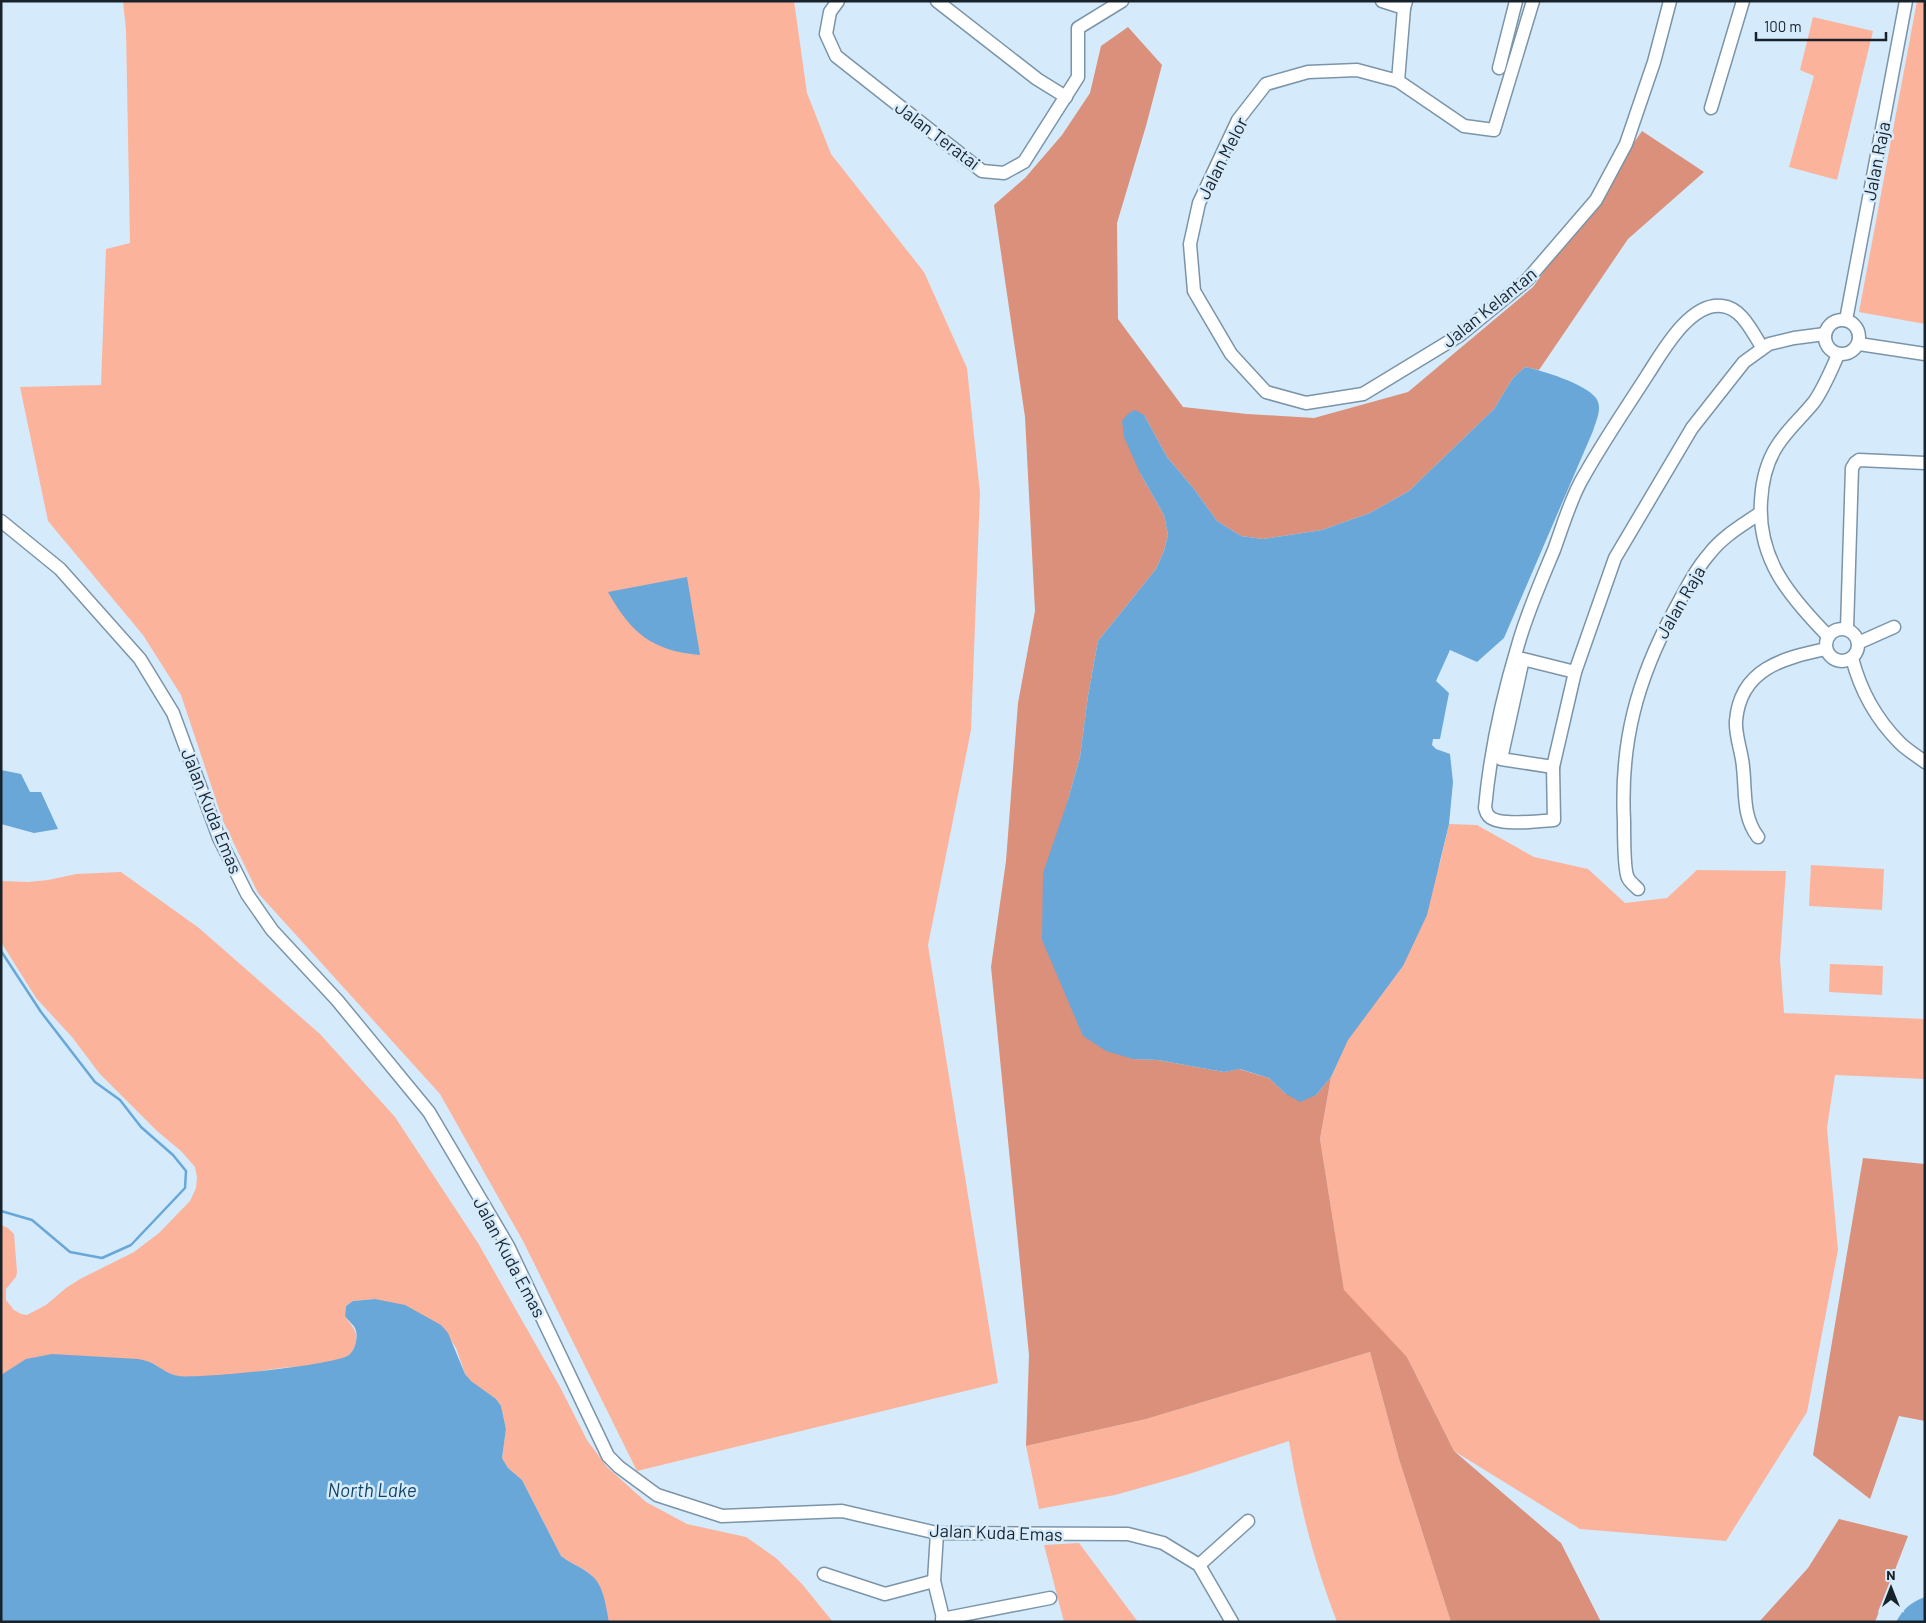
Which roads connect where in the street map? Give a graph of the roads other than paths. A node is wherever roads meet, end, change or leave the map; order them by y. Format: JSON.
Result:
{"nodes":[{"id":1,"x":838,"y":1,"type":"edge"},
{"id":2,"x":937,"y":1,"type":"edge"},
{"id":3,"x":1122,"y":1,"type":"edge"},
{"id":4,"x":1382,"y":1,"type":"edge"},
{"id":5,"x":1516,"y":1,"type":"edge"},
{"id":6,"x":1533,"y":1,"type":"edge"},
{"id":7,"x":1670,"y":1,"type":"edge"},
{"id":8,"x":1743,"y":1,"type":"edge"},
{"id":9,"x":1906,"y":1,"type":"edge"},
{"id":10,"x":1405,"y":4,"type":"edge"},
{"id":11,"x":1499,"y":68,"type":"dead end"},
{"id":12,"x":1398,"y":81,"type":"junction"},
{"id":13,"x":1066,"y":98,"type":"junction"},
{"id":14,"x":1711,"y":108,"type":"dead end"},
{"id":15,"x":1846,"y":320,"type":"junction"},
{"id":16,"x":1825,"y":334,"type":"junction"},
{"id":17,"x":1859,"y":344,"type":"junction"},
{"id":18,"x":1762,"y":347,"type":"junction"},
{"id":19,"x":1231,"y":354,"type":"joint"},
{"id":20,"x":1838,"y":354,"type":"junction"},
{"id":21,"x":1925,"y":354,"type":"edge"},
{"id":22,"x":1925,"y":463,"type":"edge"},
{"id":23,"x":1760,"y":513,"type":"junction"},
{"id":24,"x":1,"y":521,"type":"edge"},
{"id":25,"x":1894,"y":627,"type":"dead end"},
{"id":26,"x":1847,"y":629,"type":"junction"},
{"id":27,"x":1827,"y":643,"type":"junction"},
{"id":28,"x":1858,"y":643,"type":"junction"},
{"id":29,"x":1852,"y":658,"type":"junction"},
{"id":30,"x":1575,"y":672,"type":"junction"},
{"id":31,"x":1925,"y":762,"type":"edge"},
{"id":32,"x":1553,"y":768,"type":"junction"},
{"id":33,"x":1758,"y":837,"type":"dead end"},
{"id":34,"x":1638,"y":889,"type":"dead end"},
{"id":35,"x":1248,"y":1520,"type":"dead end"},
{"id":36,"x":937,"y":1534,"type":"junction"},
{"id":37,"x":1198,"y":1566,"type":"junction"},
{"id":38,"x":824,"y":1574,"type":"dead end"},
{"id":39,"x":934,"y":1581,"type":"junction"},
{"id":40,"x":1050,"y":1598,"type":"dead end"},
{"id":41,"x":943,"y":1620,"type":"edge"},
{"id":42,"x":1232,"y":1622,"type":"edge"}],
"edges":[{"from":1,"to":13,"type":"street","name":"Jalan Teratai"},
{"from":2,"to":13,"type":"street"},
{"from":3,"to":13,"type":"street","name":"Jalan Teratai"},
{"from":4,"to":10,"type":"street"},
{"from":5,"to":11,"type":"street"},
{"from":6,"to":12,"type":"street","name":"Jalan Melor"},
{"from":7,"to":19,"type":"street","name":"Jalan Kelantan"},
{"from":8,"to":14,"type":"street"},
{"from":9,"to":15,"type":"street","name":"Jalan Raja"},
{"from":10,"to":12,"type":"street"},
{"from":12,"to":19,"type":"street","name":"Jalan Melor"},
{"from":15,"to":16,"type":"street"},
{"from":15,"to":17,"type":"street"},
{"from":16,"to":18,"type":"street"},
{"from":16,"to":20,"type":"street"},
{"from":17,"to":20,"type":"street"},
{"from":17,"to":21,"type":"street"},
{"from":18,"to":30,"type":"street"},
{"from":18,"to":32,"type":"street"},
{"from":20,"to":23,"type":"street"},
{"from":22,"to":26,"type":"street"},
{"from":23,"to":27,"type":"street"},
{"from":23,"to":34,"type":"street","name":"Jalan Raja"},
{"from":24,"to":36,"type":"street","name":"Jalan Kuda Emas"},
{"from":25,"to":28,"type":"street"},
{"from":26,"to":27,"type":"street"},
{"from":26,"to":28,"type":"street"},
{"from":27,"to":29,"type":"street"},
{"from":27,"to":33,"type":"street"},
{"from":28,"to":29,"type":"street"},
{"from":29,"to":31,"type":"street"},
{"from":30,"to":32,"type":"street"},
{"from":30,"to":32,"type":"street"},
{"from":35,"to":37,"type":"street"},
{"from":36,"to":37,"type":"street","name":"Jalan Kuda Emas"},
{"from":36,"to":39,"type":"street"},
{"from":37,"to":42,"type":"street","name":"Jalan Kuda Emas"},
{"from":38,"to":39,"type":"street"},
{"from":39,"to":41,"type":"street"},
{"from":40,"to":41,"type":"street"}]}
